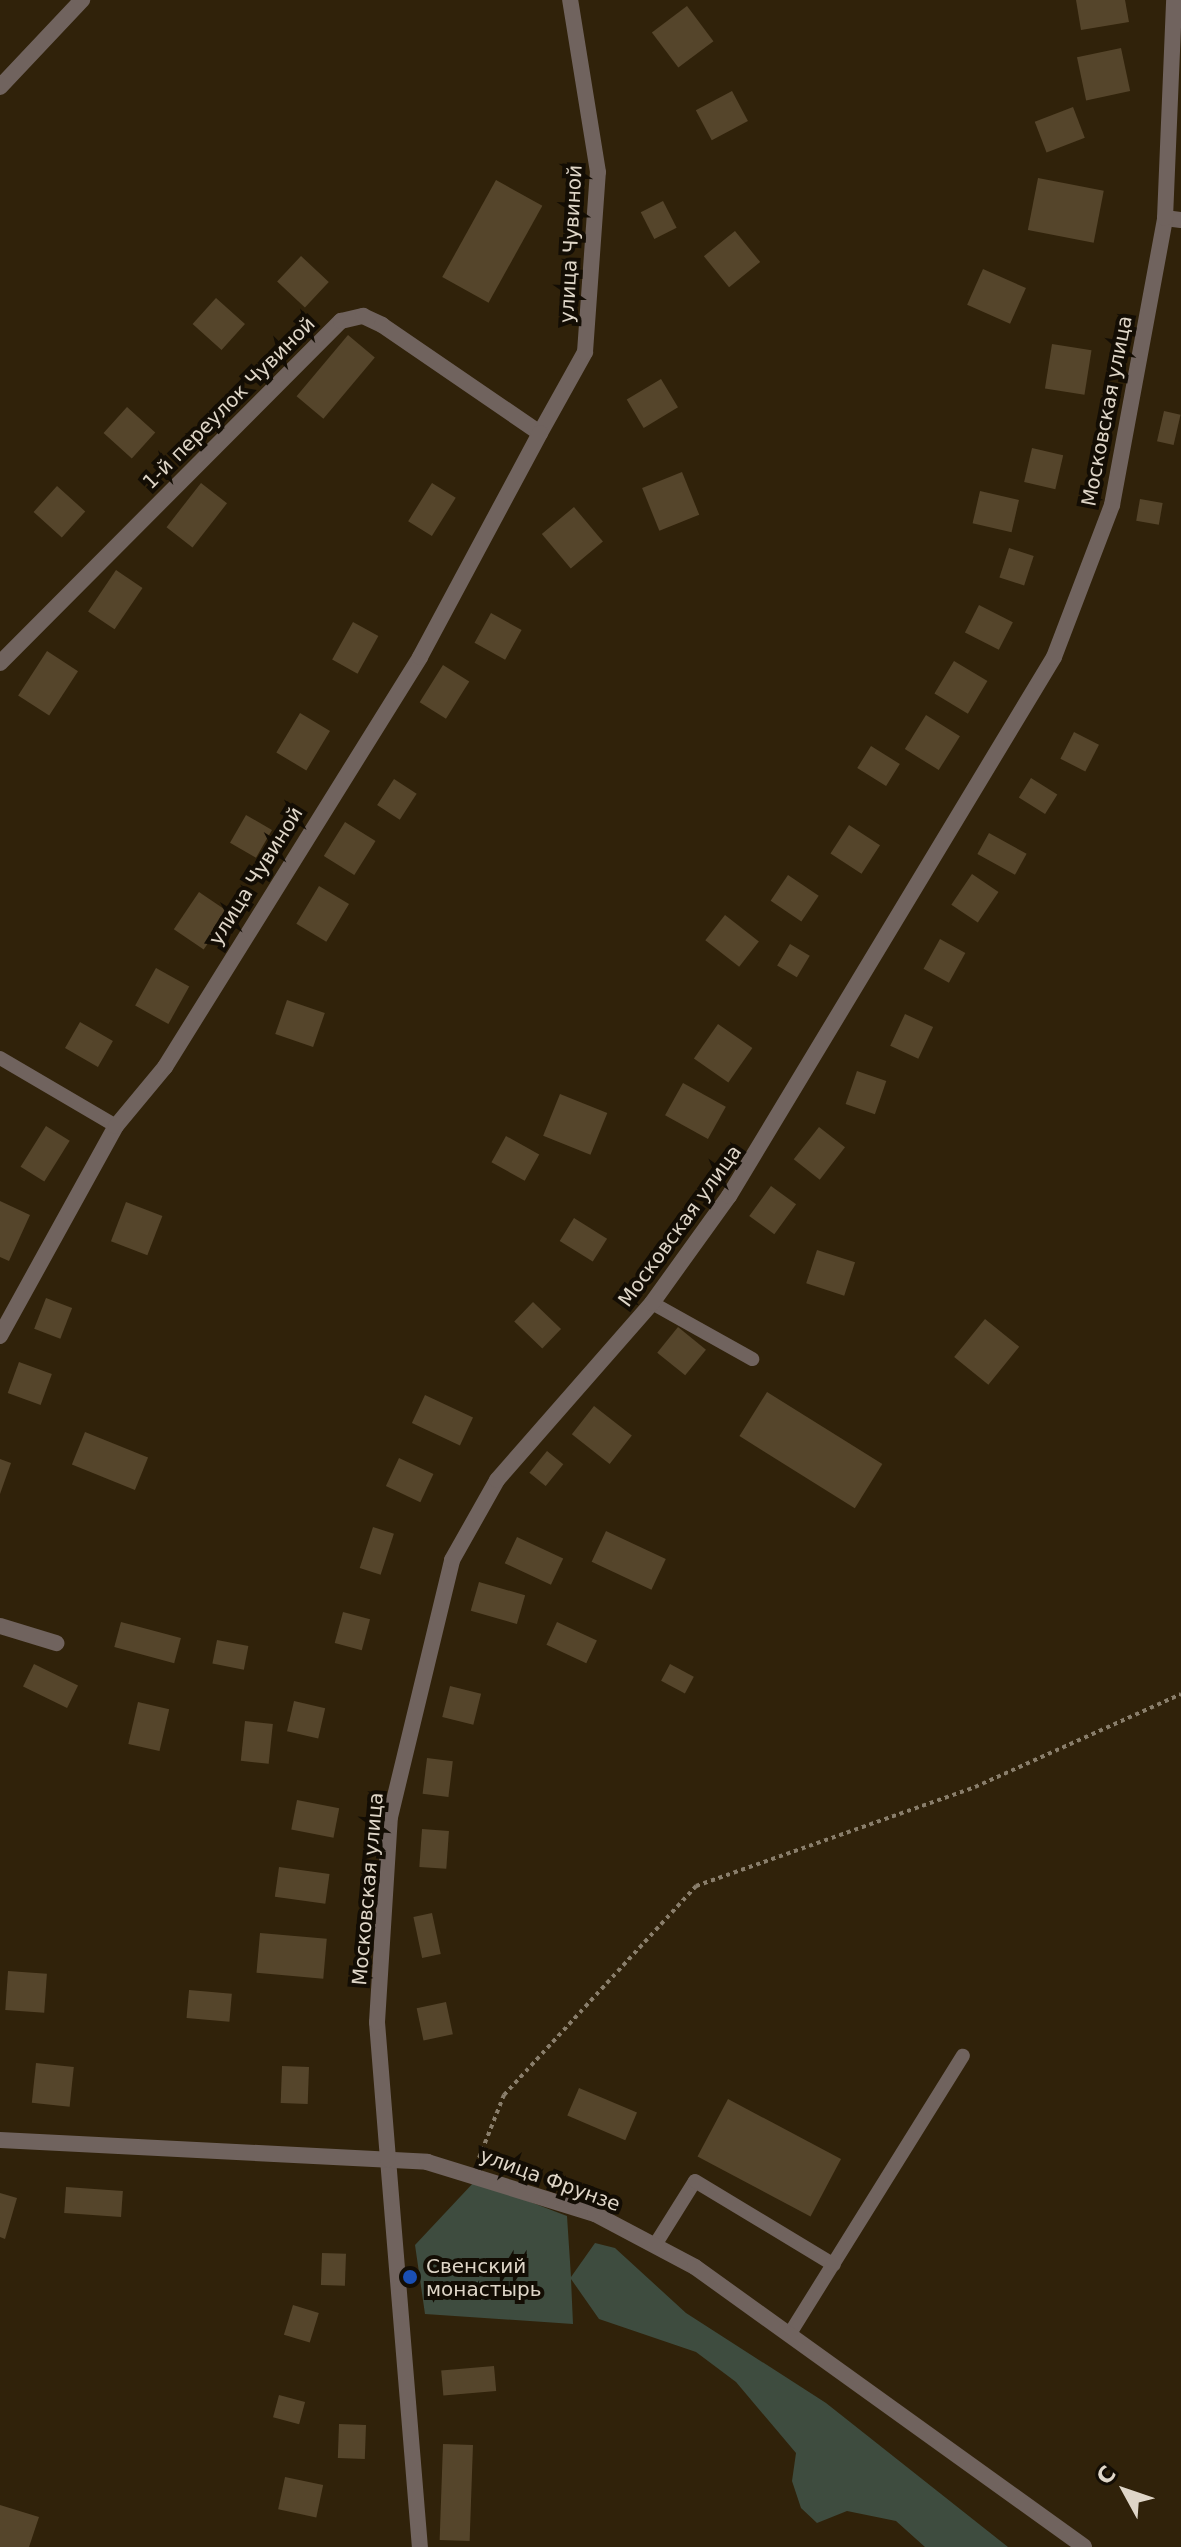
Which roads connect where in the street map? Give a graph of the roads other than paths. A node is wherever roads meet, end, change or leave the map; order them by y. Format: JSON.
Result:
{"nodes":[{"id":1,"x":82,"y":0,"type":"edge"},
{"id":2,"x":570,"y":0,"type":"edge"},
{"id":3,"x":1174,"y":0,"type":"edge"},
{"id":4,"x":0,"y":87,"type":"edge"},
{"id":5,"x":1173,"y":219,"type":"edge"},
{"id":6,"x":540,"y":433,"type":"junction"},
{"id":7,"x":0,"y":663,"type":"edge"},
{"id":8,"x":0,"y":1058,"type":"edge"},
{"id":9,"x":116,"y":1126,"type":"junction"},
{"id":10,"x":652,"y":1303,"type":"junction"},
{"id":11,"x":0,"y":1336,"type":"edge"},
{"id":12,"x":752,"y":1359,"type":"dead end"},
{"id":13,"x":0,"y":1626,"type":"edge"},
{"id":14,"x":56,"y":1643,"type":"dead end"},
{"id":15,"x":963,"y":2056,"type":"dead end"},
{"id":16,"x":0,"y":2140,"type":"edge"},
{"id":17,"x":388,"y":2159,"type":"junction"},
{"id":18,"x":655,"y":2245,"type":"junction"},
{"id":19,"x":834,"y":2265,"type":"junction"},
{"id":20,"x":789,"y":2335,"type":"junction"},
{"id":21,"x":420,"y":2547,"type":"edge"},
{"id":22,"x":1084,"y":2547,"type":"edge"}],
"edges":[{"from":1,"to":4,"type":"street"},
{"from":2,"to":6,"type":"street","name":"улица Чувиной"},
{"from":3,"to":5,"type":"street","name":"Московская улица"},
{"from":5,"to":10,"type":"street","name":"Московская улица"},
{"from":6,"to":7,"type":"street","name":"1-й переулок Чувиной"},
{"from":6,"to":9,"type":"street","name":"улица Чувиной"},
{"from":8,"to":9,"type":"lane"},
{"from":9,"to":11,"type":"street","name":"улица Чувиной"},
{"from":10,"to":12,"type":"lane"},
{"from":10,"to":17,"type":"street","name":"Московская улица"},
{"from":13,"to":14,"type":"street"},
{"from":15,"to":19,"type":"lane"},
{"from":16,"to":17,"type":"street","name":"улица Фрунзе"},
{"from":17,"to":18,"type":"street","name":"улица Фрунзе"},
{"from":17,"to":21,"type":"street","name":"Московская улица"},
{"from":18,"to":19,"type":"lane"},
{"from":18,"to":20,"type":"street","name":"улица Фрунзе"},
{"from":19,"to":20,"type":"lane"},
{"from":20,"to":22,"type":"street","name":"улица Фрунзе"}]}
